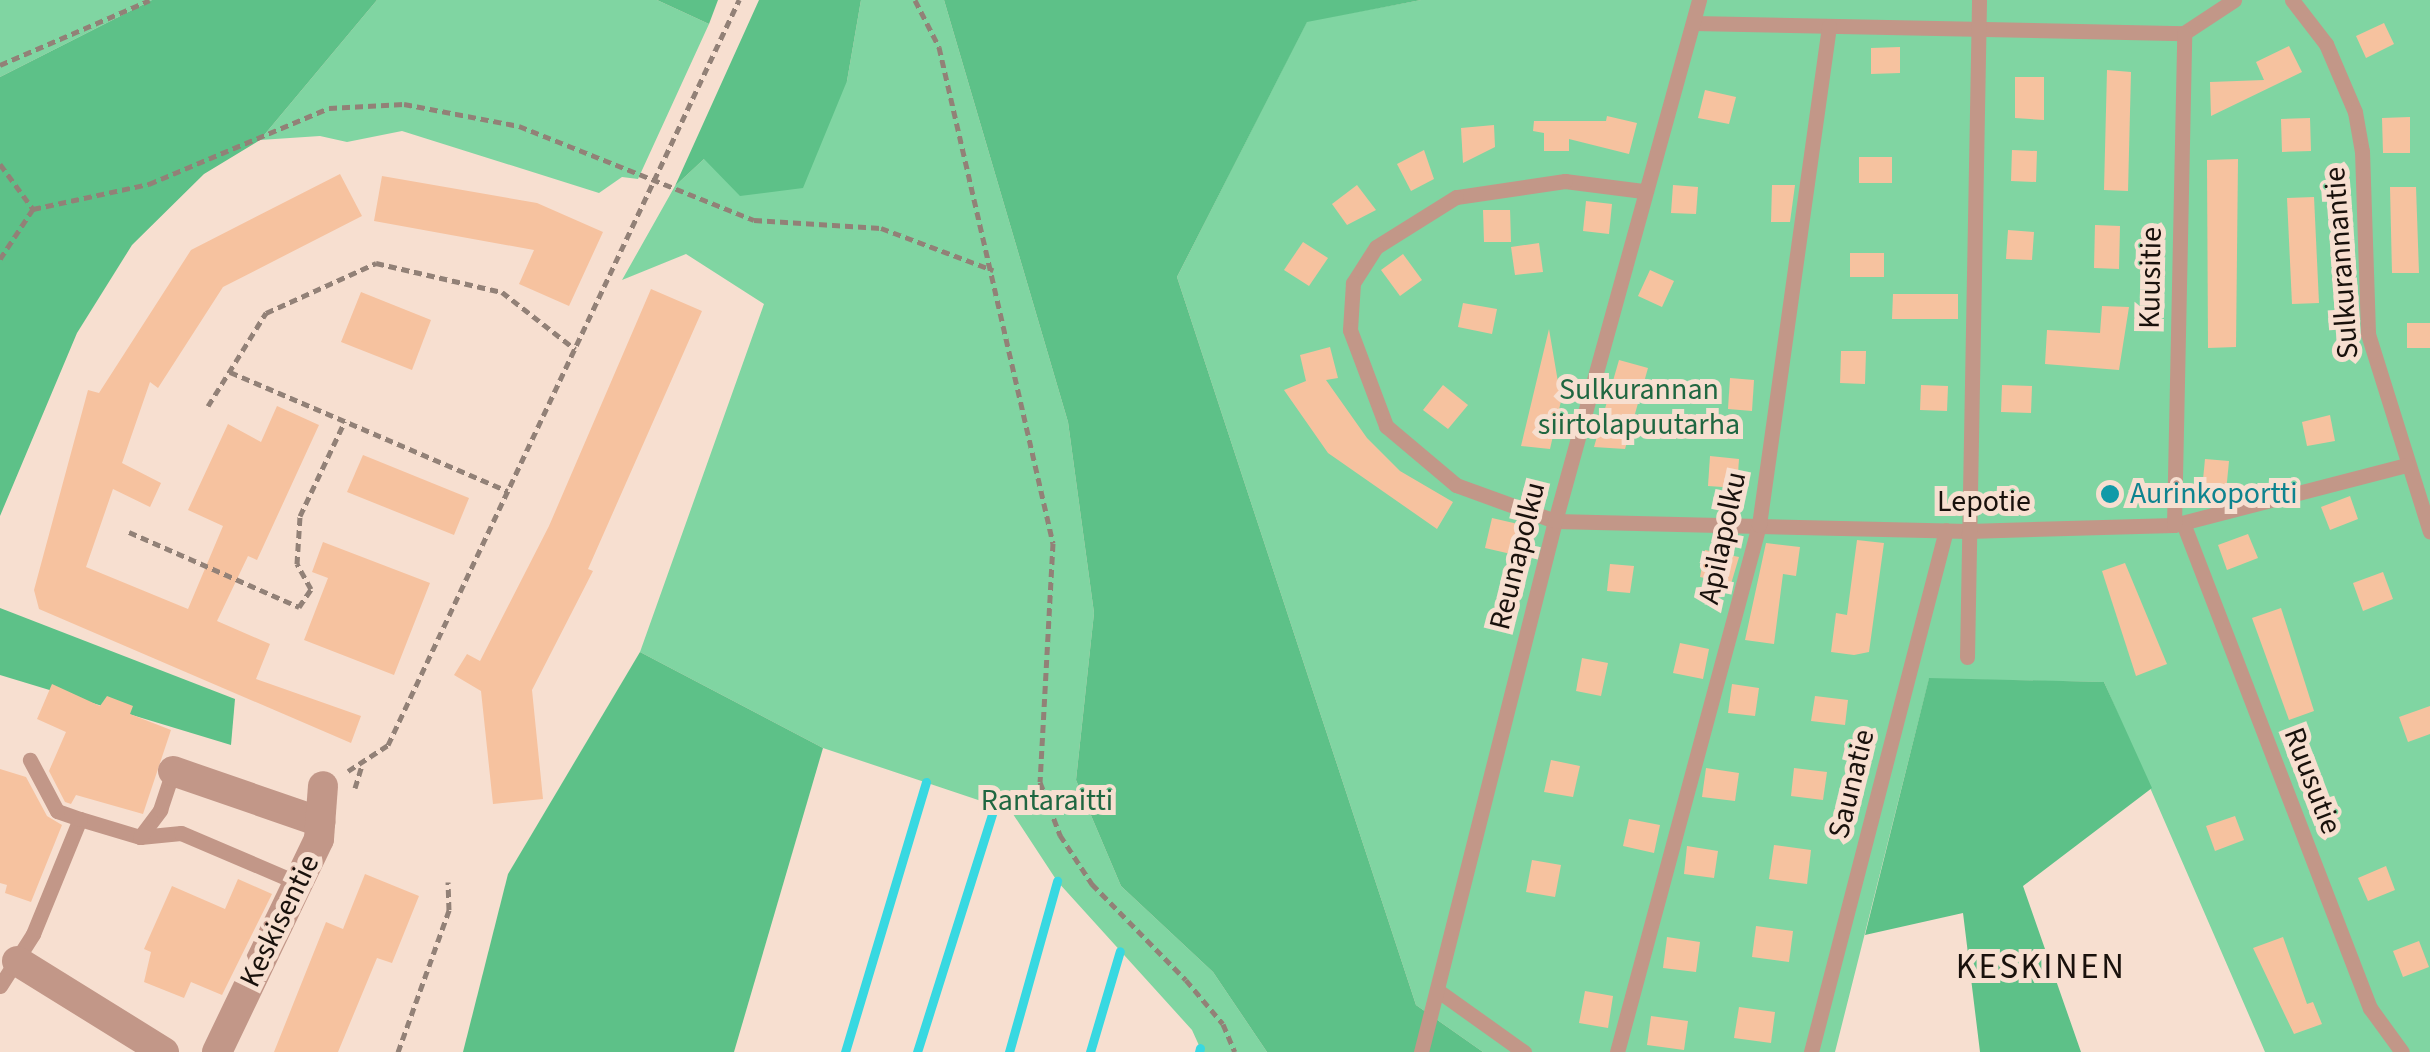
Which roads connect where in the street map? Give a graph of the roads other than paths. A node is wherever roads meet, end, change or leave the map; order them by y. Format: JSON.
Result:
{"nodes":[{"id":1,"x":1699,"y":0,"type":"edge"},
{"id":2,"x":1979,"y":0,"type":"edge"},
{"id":3,"x":2234,"y":0,"type":"edge"},
{"id":4,"x":2292,"y":0,"type":"edge"},
{"id":5,"x":1694,"y":23,"type":"junction"},
{"id":6,"x":1829,"y":26,"type":"junction"},
{"id":7,"x":1978,"y":28,"type":"junction"},
{"id":8,"x":2184,"y":33,"type":"junction"},
{"id":9,"x":1643,"y":191,"type":"junction"},
{"id":10,"x":2406,"y":465,"type":"junction"},
{"id":11,"x":1556,"y":520,"type":"junction"},
{"id":12,"x":2178,"y":524,"type":"junction"},
{"id":13,"x":1758,"y":525,"type":"junction"},
{"id":14,"x":1946,"y":530,"type":"junction"},
{"id":15,"x":1968,"y":531,"type":"junction"},
{"id":16,"x":2430,"y":532,"type":"edge"},
{"id":17,"x":1967,"y":657,"type":"dead end"},
{"id":18,"x":30,"y":760,"type":"dead end"},
{"id":19,"x":173,"y":770,"type":"joint"},
{"id":20,"x":323,"y":786,"type":"road end"},
{"id":21,"x":80,"y":819,"type":"junction"},
{"id":22,"x":320,"y":822,"type":"junction"},
{"id":23,"x":140,"y":837,"type":"junction"},
{"id":24,"x":298,"y":883,"type":"junction"},
{"id":25,"x":9,"y":973,"type":"edge"},
{"id":26,"x":1436,"y":990,"type":"junction"},
{"id":27,"x":164,"y":1052,"type":"edge"},
{"id":28,"x":217,"y":1052,"type":"edge"},
{"id":29,"x":1421,"y":1052,"type":"edge"},
{"id":30,"x":1524,"y":1052,"type":"edge"},
{"id":31,"x":1617,"y":1052,"type":"edge"},
{"id":32,"x":1812,"y":1052,"type":"edge"},
{"id":33,"x":2402,"y":1052,"type":"edge"}],
"edges":[{"from":1,"to":5,"type":"lane","name":"Reunapolku"},
{"from":2,"to":7,"type":"lane"},
{"from":3,"to":8,"type":"lane"},
{"from":4,"to":10,"type":"lane","name":"Sulkurannantie"},
{"from":5,"to":6,"type":"lane"},
{"from":5,"to":9,"type":"lane","name":"Reunapolku"},
{"from":6,"to":7,"type":"lane"},
{"from":6,"to":13,"type":"lane","name":"Apilapolku"},
{"from":7,"to":8,"type":"lane"},
{"from":7,"to":15,"type":"lane"},
{"from":8,"to":12,"type":"lane","name":"Kuusitie"},
{"from":9,"to":11,"type":"lane","name":"Reunapolku"},
{"from":9,"to":11,"type":"lane","name":"Lepotie"},
{"from":10,"to":12,"type":"lane","name":"Lepotie"},
{"from":10,"to":16,"type":"lane","name":"Sulkurannantie"},
{"from":11,"to":13,"type":"lane","name":"Lepotie"},
{"from":11,"to":26,"type":"lane","name":"Reunapolku"},
{"from":12,"to":15,"type":"lane","name":"Lepotie"},
{"from":12,"to":33,"type":"lane","name":"Ruusutie"},
{"from":13,"to":14,"type":"lane","name":"Lepotie"},
{"from":13,"to":31,"type":"lane","name":"Apilapolku"},
{"from":14,"to":15,"type":"lane","name":"Lepotie"},
{"from":14,"to":32,"type":"lane","name":"Saunatie"},
{"from":15,"to":17,"type":"lane"},
{"from":18,"to":21,"type":"lane"},
{"from":19,"to":22,"type":"street"},
{"from":19,"to":23,"type":"lane"},
{"from":20,"to":22,"type":"street","name":"Keskisentie"},
{"from":21,"to":23,"type":"lane"},
{"from":21,"to":25,"type":"lane"},
{"from":22,"to":24,"type":"street","name":"Keskisentie"},
{"from":23,"to":24,"type":"lane"},
{"from":24,"to":28,"type":"street","name":"Keskisentie"},
{"from":25,"to":27,"type":"street"},
{"from":26,"to":29,"type":"lane","name":"Reunapolku"},
{"from":26,"to":30,"type":"lane"}]}
